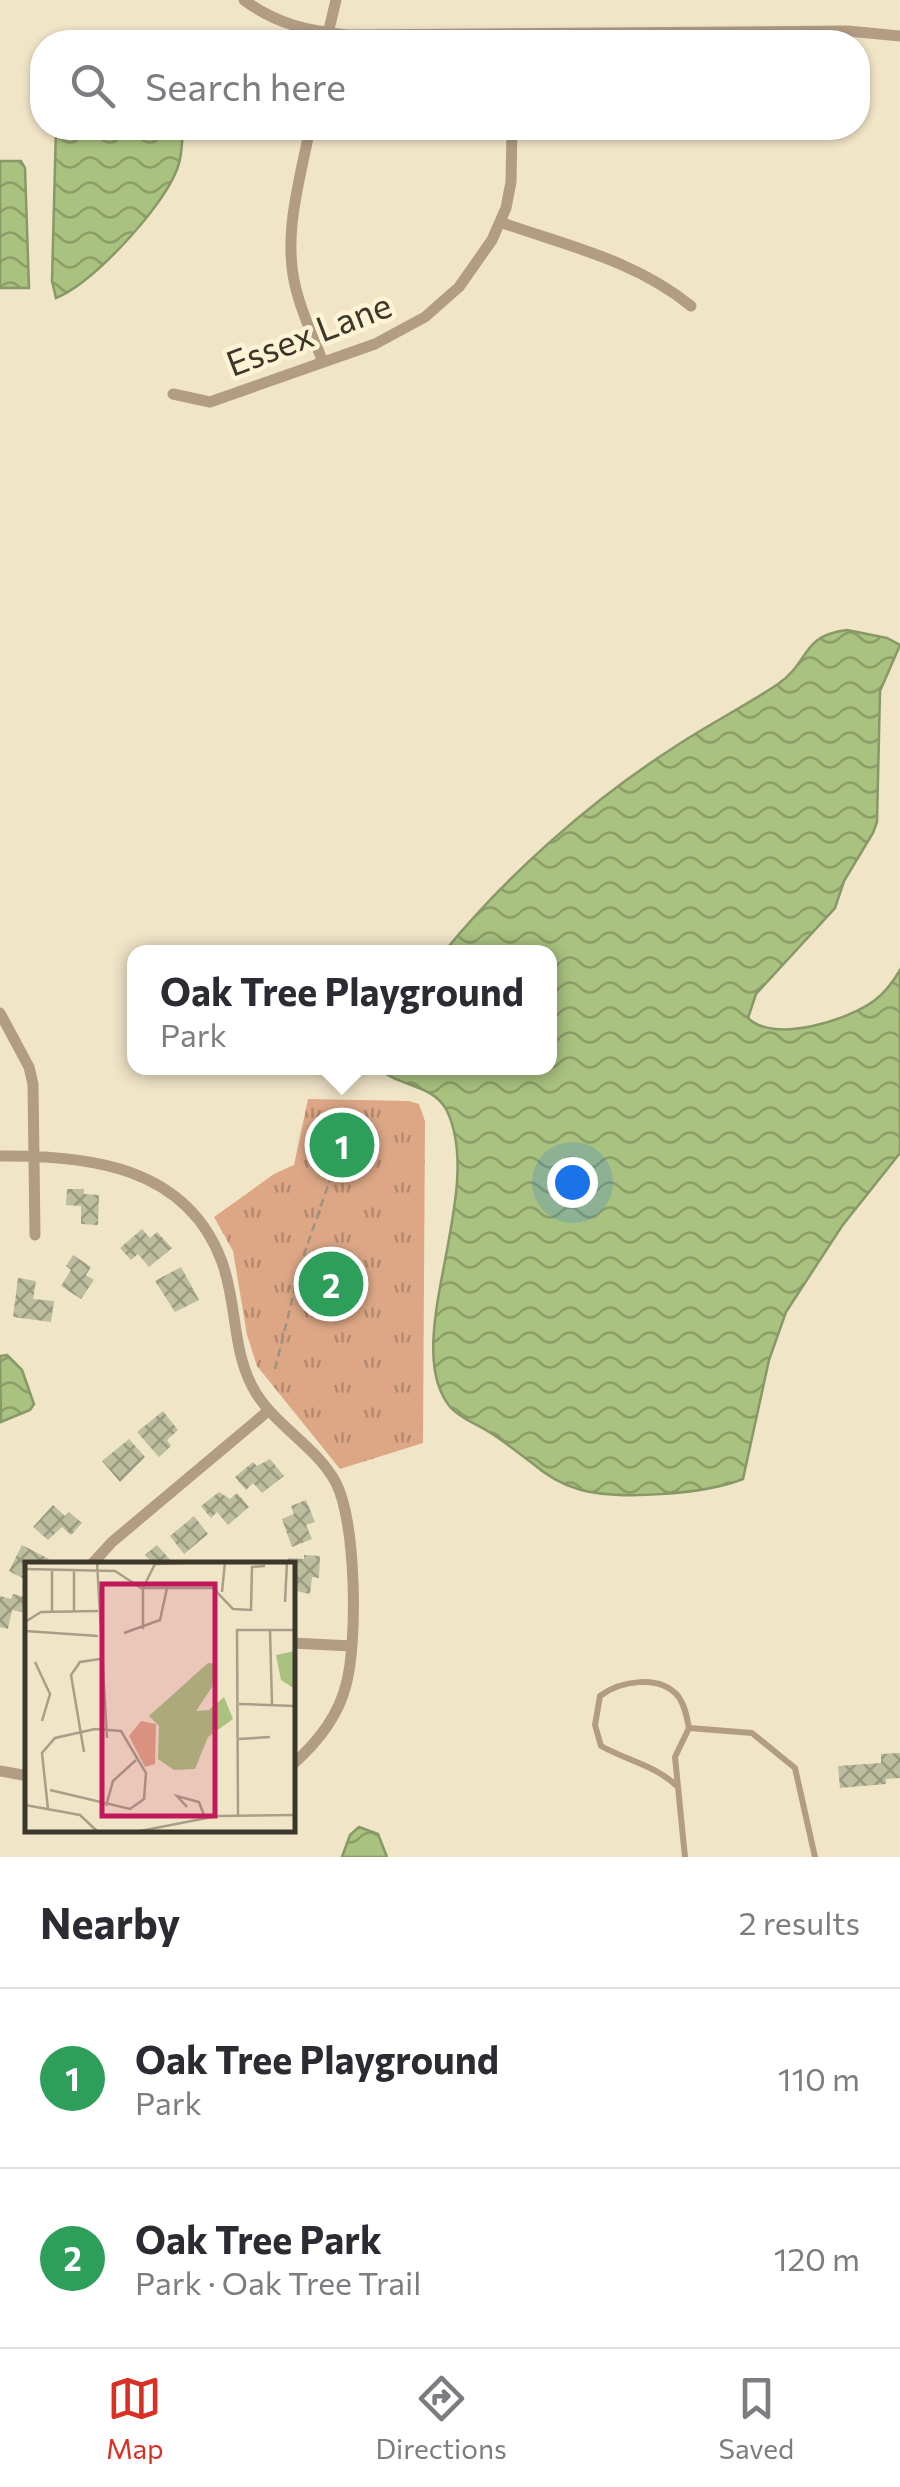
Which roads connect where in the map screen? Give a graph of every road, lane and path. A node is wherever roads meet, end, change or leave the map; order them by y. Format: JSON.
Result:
{"nodes":[{"id":1,"x":244,"y":0,"type":"edge"},
{"id":2,"x":336,"y":0,"type":"edge"},
{"id":3,"x":303,"y":30,"type":"edge"},
{"id":4,"x":329,"y":30,"type":"edge"},
{"id":5,"x":870,"y":33,"type":"edge"},
{"id":6,"x":900,"y":36,"type":"edge"},
{"id":7,"x":308,"y":140,"type":"edge"},
{"id":8,"x":512,"y":140,"type":"edge"},
{"id":9,"x":500,"y":222,"type":"junction"},
{"id":10,"x":690,"y":306,"type":"dead end"},
{"id":11,"x":323,"y":362,"type":"junction"},
{"id":12,"x":173,"y":394,"type":"dead end"},
{"id":13,"x":0,"y":1013,"type":"edge"},
{"id":14,"x":0,"y":1156,"type":"edge"},
{"id":15,"x":34,"y":1156,"type":"junction"},
{"id":16,"x":330,"y":1176,"type":"dead end"},
{"id":17,"x":35,"y":1235,"type":"dead end"},
{"id":18,"x":275,"y":1369,"type":"dead end"},
{"id":19,"x":268,"y":1411,"type":"junction"},
{"id":20,"x":94,"y":1562,"type":"edge"},
{"id":21,"x":295,"y":1643,"type":"edge"},
{"id":22,"x":352,"y":1646,"type":"junction"},
{"id":23,"x":689,"y":1728,"type":"junction"},
{"id":24,"x":295,"y":1762,"type":"edge"},
{"id":25,"x":0,"y":1771,"type":"edge"},
{"id":26,"x":25,"y":1775,"type":"edge"},
{"id":27,"x":678,"y":1786,"type":"junction"},
{"id":28,"x":685,"y":1857,"type":"edge"},
{"id":29,"x":815,"y":1857,"type":"edge"}],
"edges":[{"from":1,"to":3,"type":"street"},
{"from":2,"to":4,"type":"street"},
{"from":5,"to":6,"type":"street"},
{"from":7,"to":11,"type":"street"},
{"from":8,"to":9,"type":"street","name":"Essex Lane"},
{"from":9,"to":10,"type":"street"},
{"from":9,"to":11,"type":"street","name":"Essex Lane"},
{"from":11,"to":12,"type":"street","name":"Essex Lane"},
{"from":13,"to":15,"type":"street"},
{"from":14,"to":15,"type":"street"},
{"from":15,"to":17,"type":"street"},
{"from":15,"to":19,"type":"street"},
{"from":16,"to":18,"type":"path"},
{"from":19,"to":20,"type":"street"},
{"from":19,"to":22,"type":"street"},
{"from":21,"to":22,"type":"street"},
{"from":22,"to":24,"type":"street"},
{"from":23,"to":27,"type":"lane"},
{"from":23,"to":27,"type":"lane"},
{"from":23,"to":29,"type":"lane"},
{"from":25,"to":26,"type":"street"},
{"from":27,"to":28,"type":"lane"}]}
